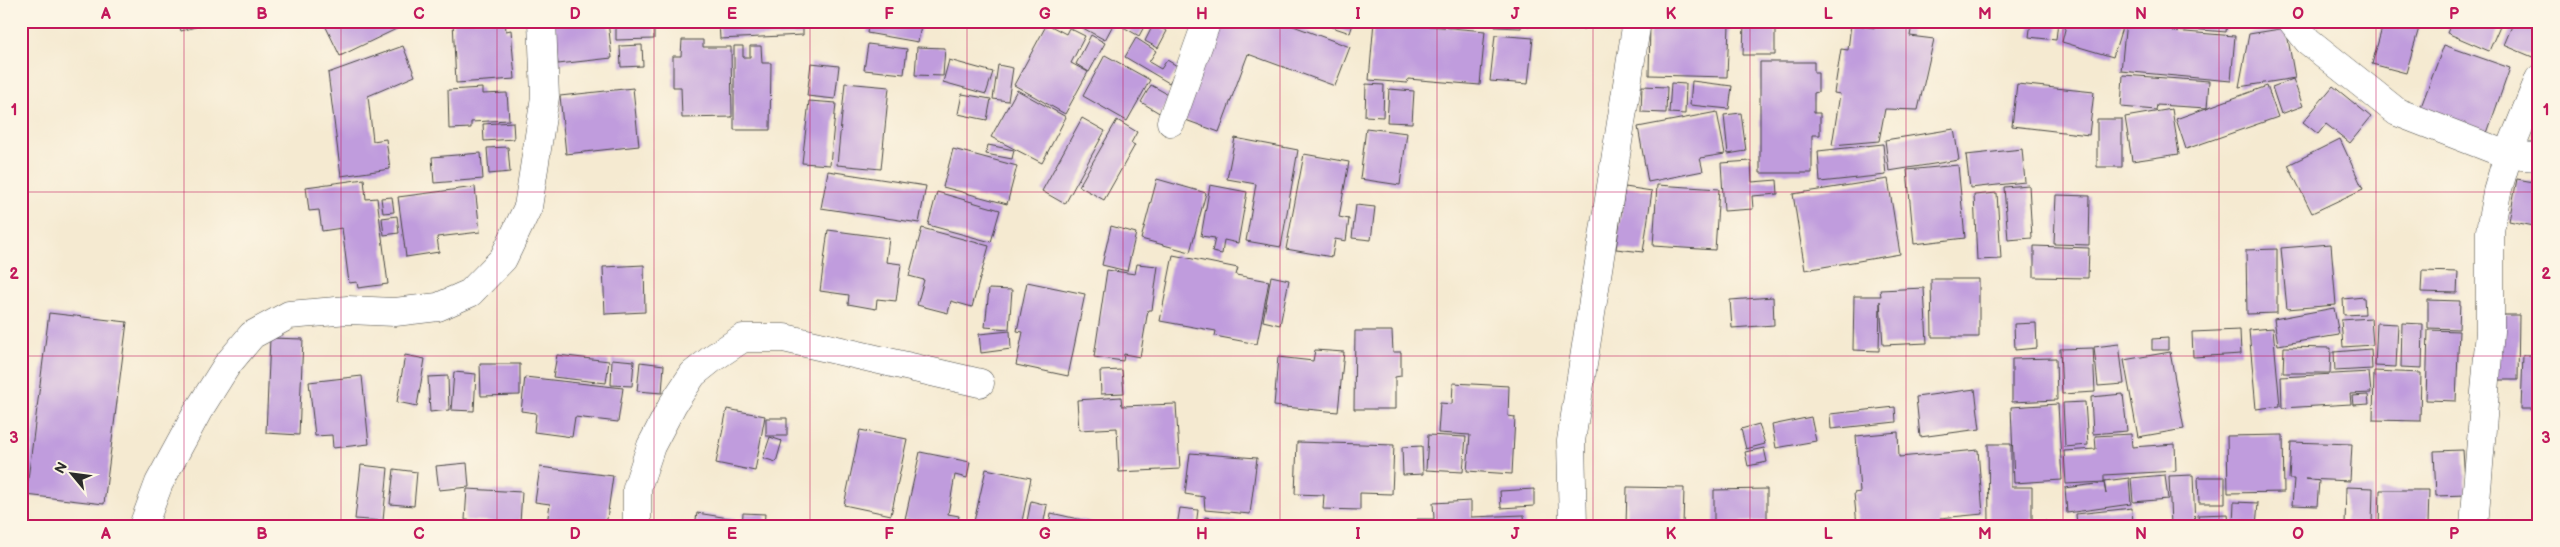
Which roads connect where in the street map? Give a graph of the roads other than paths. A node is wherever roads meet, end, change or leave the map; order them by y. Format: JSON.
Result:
{"nodes":[{"id":1,"x":542,"y":21,"type":"edge"},
{"id":2,"x":1207,"y":21,"type":"edge"},
{"id":3,"x":1637,"y":21,"type":"edge"},
{"id":4,"x":2292,"y":21,"type":"edge"},
{"id":5,"x":2539,"y":79,"type":"edge"},
{"id":6,"x":1171,"y":122,"type":"dead end"},
{"id":7,"x":2508,"y":155,"type":"junction"},
{"id":8,"x":2539,"y":157,"type":"edge"},
{"id":9,"x":980,"y":384,"type":"dead end"},
{"id":10,"x":143,"y":526,"type":"edge"},
{"id":11,"x":637,"y":526,"type":"edge"},
{"id":12,"x":1573,"y":526,"type":"edge"},
{"id":13,"x":2474,"y":526,"type":"edge"}],
"edges":[{"from":1,"to":10,"type":"street"},
{"from":2,"to":6,"type":"street"},
{"from":3,"to":12,"type":"street"},
{"from":4,"to":7,"type":"street"},
{"from":5,"to":7,"type":"street"},
{"from":7,"to":8,"type":"street"},
{"from":7,"to":13,"type":"street"},
{"from":9,"to":11,"type":"street"}]}
